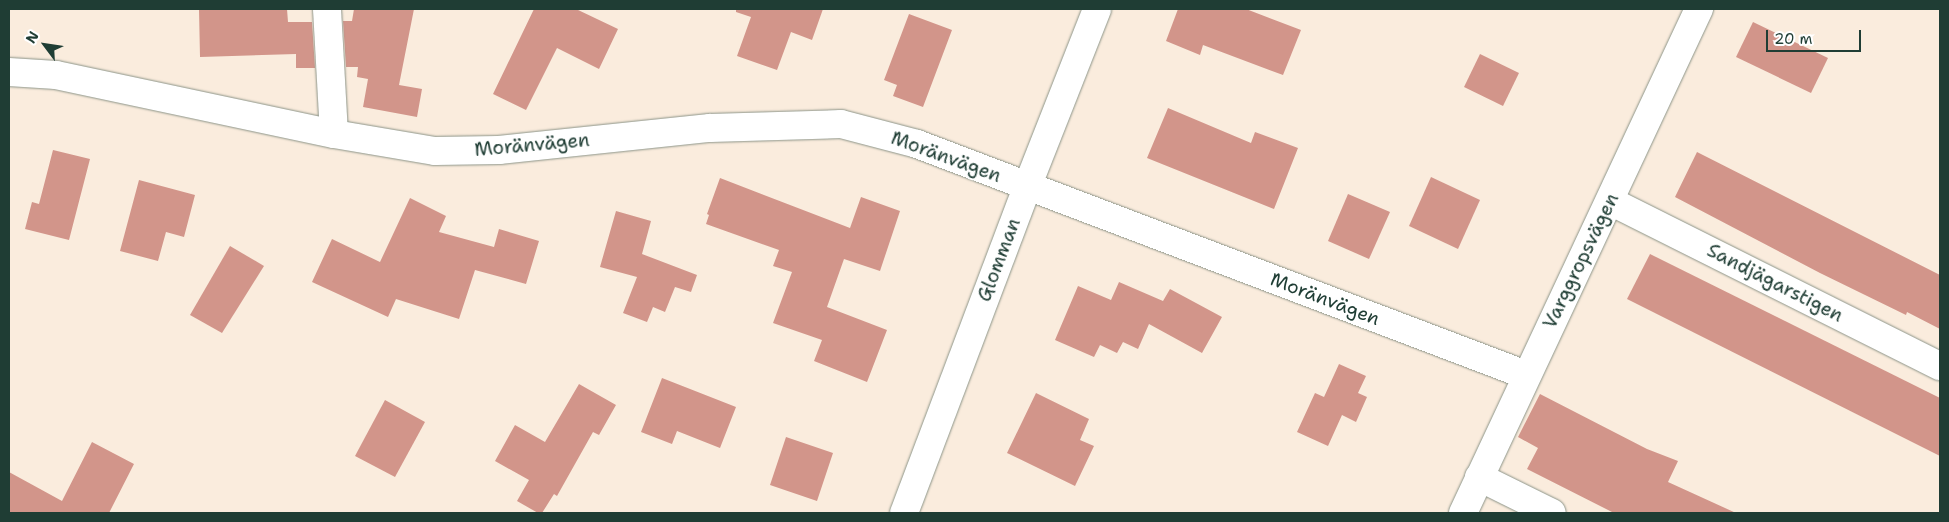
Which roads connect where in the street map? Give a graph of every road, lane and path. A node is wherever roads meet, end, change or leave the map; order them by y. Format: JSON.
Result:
{"nodes":[{"id":1,"x":327,"y":9,"type":"edge"},
{"id":2,"x":1097,"y":9,"type":"edge"},
{"id":3,"x":1699,"y":9,"type":"edge"},
{"id":4,"x":9,"y":72,"type":"edge"},
{"id":5,"x":334,"y":134,"type":"junction"},
{"id":6,"x":1027,"y":187,"type":"junction"},
{"id":7,"x":1610,"y":201,"type":"junction"},
{"id":8,"x":1940,"y":366,"type":"edge"},
{"id":9,"x":1526,"y":375,"type":"junction"},
{"id":10,"x":1479,"y":477,"type":"junction"},
{"id":11,"x":904,"y":513,"type":"edge"},
{"id":12,"x":1463,"y":513,"type":"edge"},
{"id":13,"x":1552,"y":513,"type":"edge"}],
"edges":[{"from":1,"to":5,"type":"street"},
{"from":2,"to":6,"type":"street","name":"Glomman"},
{"from":3,"to":7,"type":"street","name":"Varggropsvägen"},
{"from":4,"to":5,"type":"street","name":"Moränvägen"},
{"from":5,"to":6,"type":"street","name":"Moränvägen"},
{"from":6,"to":9,"type":"street","name":"Moränvägen"},
{"from":6,"to":11,"type":"street","name":"Glomman"},
{"from":7,"to":8,"type":"street","name":"Sandjägarstigen"},
{"from":7,"to":9,"type":"street","name":"Varggropsvägen"},
{"from":9,"to":10,"type":"street","name":"Varggropsvägen"},
{"from":10,"to":12,"type":"street","name":"Varggropsvägen"},
{"from":10,"to":13,"type":"street"}]}
